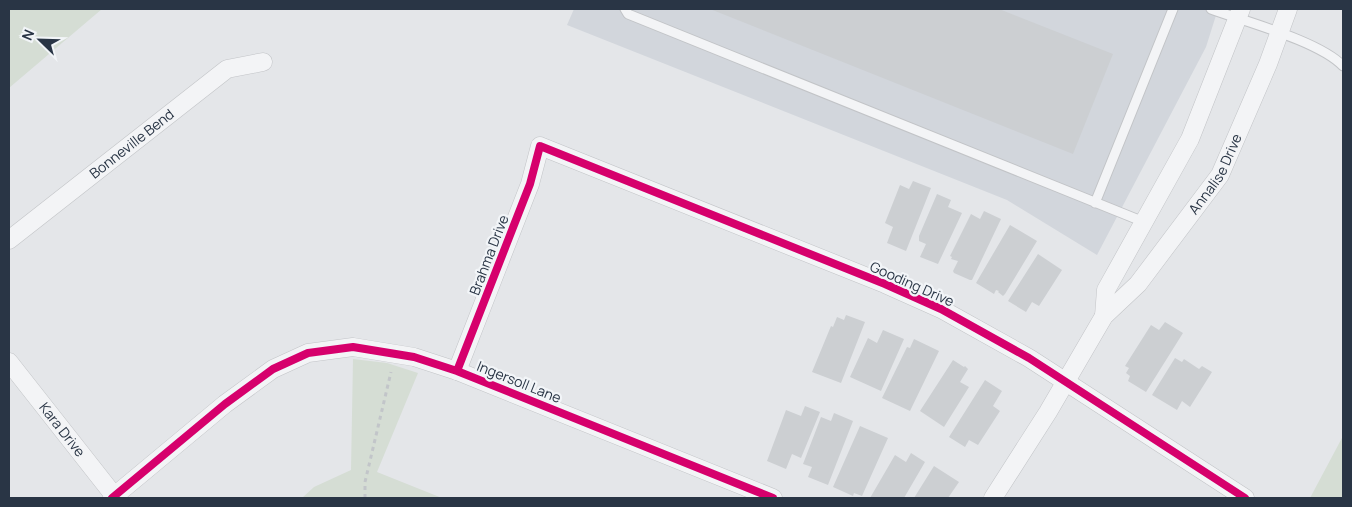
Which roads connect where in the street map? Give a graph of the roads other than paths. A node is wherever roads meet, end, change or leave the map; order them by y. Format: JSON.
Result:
{"nodes":[{"id":1,"x":625,"y":9,"type":"edge"},
{"id":2,"x":1173,"y":9,"type":"edge"},
{"id":3,"x":1211,"y":9,"type":"edge"},
{"id":4,"x":1288,"y":9,"type":"edge"},
{"id":5,"x":1239,"y":14,"type":"edge"},
{"id":6,"x":1279,"y":33,"type":"junction"},
{"id":7,"x":263,"y":62,"type":"dead end"},
{"id":8,"x":1343,"y":66,"type":"edge"},
{"id":9,"x":540,"y":146,"type":"joint"},
{"id":10,"x":1095,"y":203,"type":"junction"},
{"id":11,"x":1144,"y":222,"type":"junction"},
{"id":12,"x":9,"y":240,"type":"edge"},
{"id":13,"x":1104,"y":316,"type":"junction"},
{"id":14,"x":9,"y":362,"type":"edge"},
{"id":15,"x":457,"y":371,"type":"junction"},
{"id":16,"x":1065,"y":382,"type":"junction"},
{"id":17,"x":114,"y":498,"type":"edge"},
{"id":18,"x":773,"y":498,"type":"edge"},
{"id":19,"x":993,"y":498,"type":"edge"},
{"id":20,"x":1245,"y":498,"type":"edge"}],
"edges":[{"from":1,"to":10,"type":"lane"},
{"from":2,"to":10,"type":"lane"},
{"from":3,"to":5,"type":"lane"},
{"from":4,"to":6,"type":"street","name":"Annalise Drive"},
{"from":5,"to":6,"type":"lane"},
{"from":5,"to":11,"type":"street","name":"Annalise Drive"},
{"from":6,"to":8,"type":"lane"},
{"from":6,"to":13,"type":"street","name":"Annalise Drive"},
{"from":7,"to":12,"type":"street","name":"Bonneville Bend"},
{"from":9,"to":15,"type":"street","name":"Brahma Drive"},
{"from":9,"to":16,"type":"street","name":"Gooding Drive"},
{"from":10,"to":11,"type":"lane"},
{"from":11,"to":13,"type":"street","name":"Annalise Drive"},
{"from":13,"to":16,"type":"street","name":"Annalise Drive"},
{"from":14,"to":17,"type":"street","name":"Kara Drive"},
{"from":15,"to":17,"type":"street","name":"Ingersoll Lane"},
{"from":15,"to":18,"type":"street","name":"Ingersoll Lane"},
{"from":16,"to":19,"type":"street","name":"Annalise Drive"},
{"from":16,"to":20,"type":"street","name":"Gooding Drive"}]}
